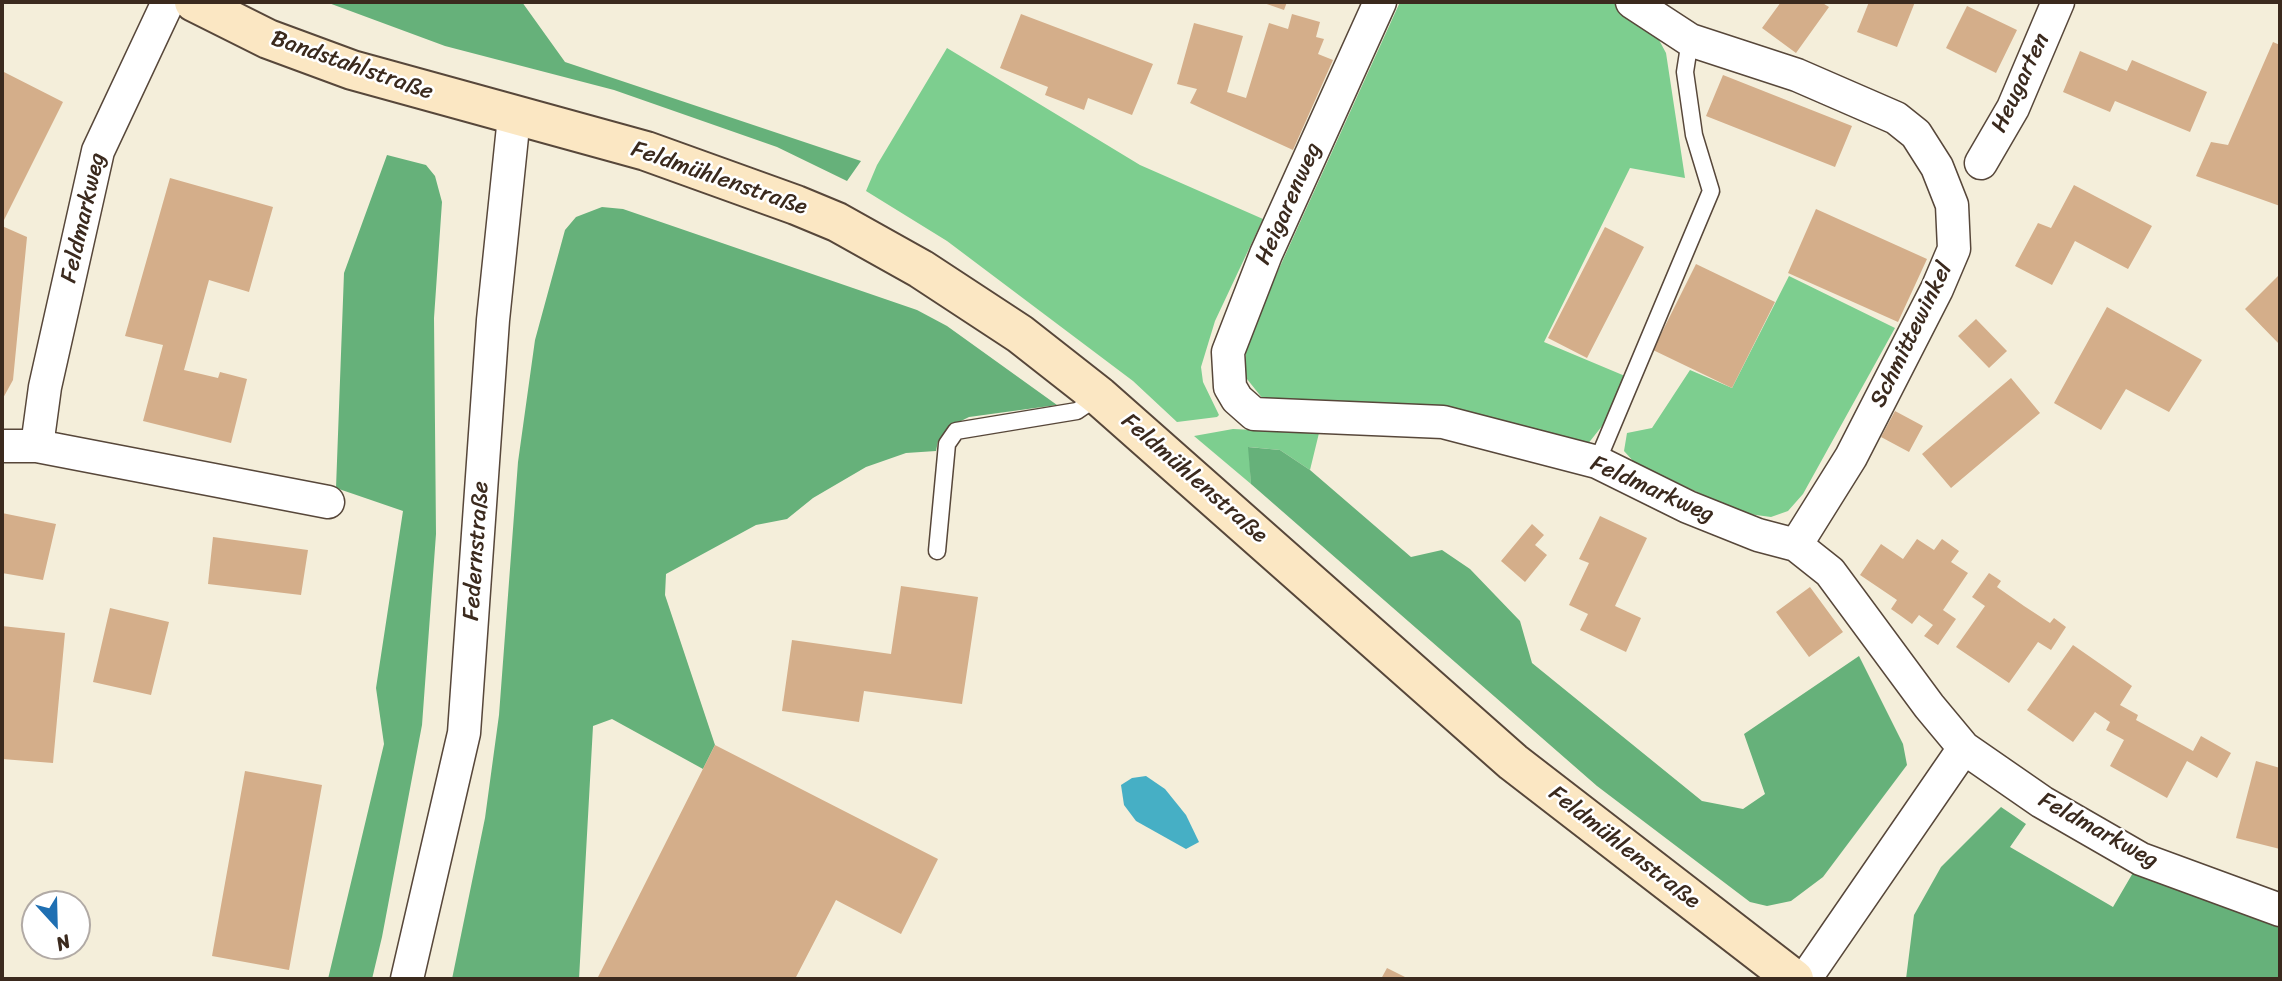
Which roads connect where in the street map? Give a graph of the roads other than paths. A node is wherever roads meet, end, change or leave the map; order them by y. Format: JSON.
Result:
{"nodes":[{"id":1,"x":168,"y":2,"type":"edge"},
{"id":2,"x":194,"y":2,"type":"edge"},
{"id":3,"x":1380,"y":2,"type":"edge"},
{"id":4,"x":1632,"y":2,"type":"edge"},
{"id":5,"x":2058,"y":2,"type":"edge"},
{"id":6,"x":1690,"y":40,"type":"junction"},
{"id":7,"x":514,"y":117,"type":"junction"},
{"id":8,"x":1981,"y":163,"type":"dead end"},
{"id":9,"x":1099,"y":396,"type":"junction"},
{"id":10,"x":1246,"y":408,"type":"joint"},
{"id":11,"x":2,"y":446,"type":"edge"},
{"id":12,"x":37,"y":446,"type":"junction"},
{"id":13,"x":1597,"y":463,"type":"junction"},
{"id":14,"x":328,"y":502,"type":"dead end"},
{"id":15,"x":1796,"y":545,"type":"junction"},
{"id":16,"x":937,"y":551,"type":"dead end"},
{"id":17,"x":1964,"y":748,"type":"junction"},
{"id":18,"x":2280,"y":910,"type":"edge"},
{"id":19,"x":407,"y":979,"type":"edge"},
{"id":20,"x":1794,"y":979,"type":"edge"},
{"id":21,"x":1805,"y":979,"type":"edge"}],
"edges":[{"from":1,"to":12,"type":"street","name":"Feldmarkweg"},
{"from":2,"to":7,"type":"street","name":"Bandstahlstraße"},
{"from":3,"to":10,"type":"street","name":"Heigarenweg"},
{"from":4,"to":6,"type":"street","name":"Schmittewinkel"},
{"from":5,"to":8,"type":"street","name":"Heugarten"},
{"from":6,"to":13,"type":"lane"},
{"from":6,"to":15,"type":"street","name":"Schmittewinkel"},
{"from":7,"to":9,"type":"street","name":"Feldmühlenstraße"},
{"from":7,"to":19,"type":"street","name":"Federnstraße"},
{"from":9,"to":16,"type":"lane"},
{"from":9,"to":20,"type":"street","name":"Feldmühlenstraße"},
{"from":10,"to":13,"type":"street","name":"Feldmarkweg"},
{"from":11,"to":12,"type":"street"},
{"from":12,"to":14,"type":"street"},
{"from":13,"to":15,"type":"street","name":"Feldmarkweg"},
{"from":15,"to":17,"type":"street","name":"Feldmarkweg"},
{"from":17,"to":18,"type":"street","name":"Feldmarkweg"},
{"from":17,"to":21,"type":"street"}]}
